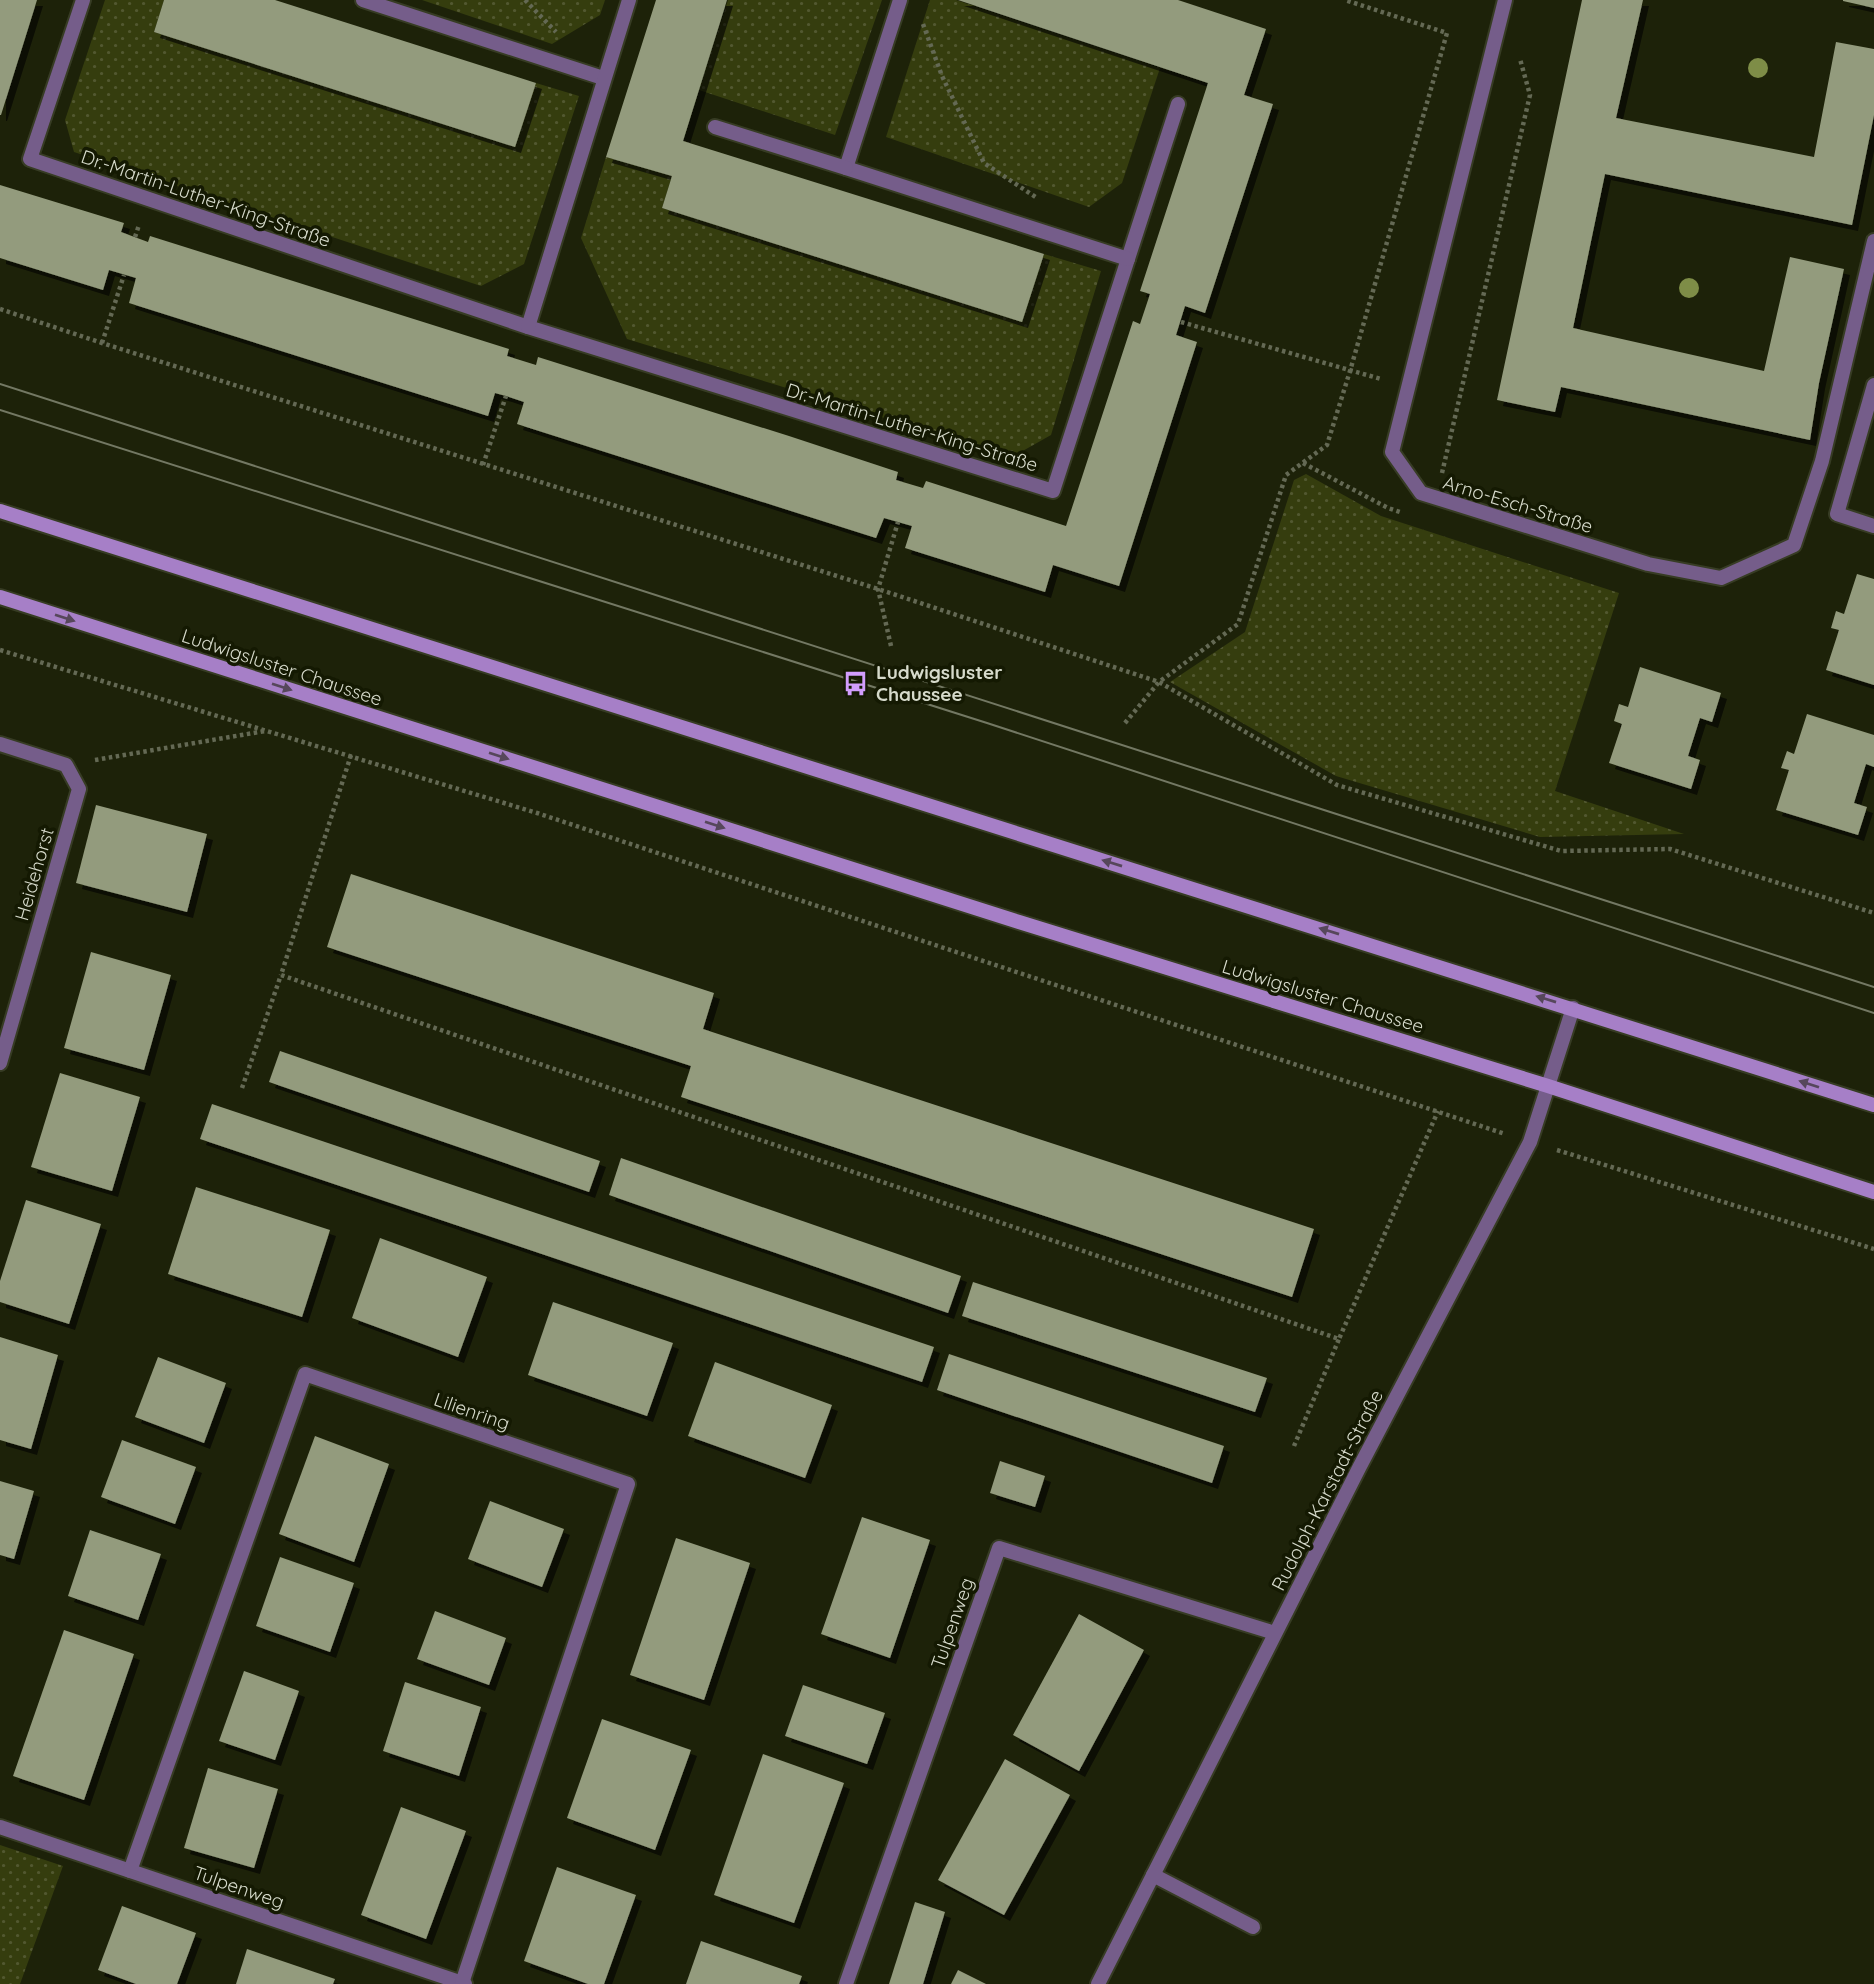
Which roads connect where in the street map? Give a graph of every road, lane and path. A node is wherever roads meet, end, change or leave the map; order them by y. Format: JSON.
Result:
{"nodes":[{"id":1,"x":83,"y":0,"type":"edge"},
{"id":2,"x":363,"y":0,"type":"edge"},
{"id":3,"x":629,"y":0,"type":"edge"},
{"id":4,"x":900,"y":0,"type":"edge"},
{"id":5,"x":1345,"y":0,"type":"edge"},
{"id":6,"x":1502,"y":1,"type":"edge"},
{"id":7,"x":919,"y":13,"type":"dead end"},
{"id":8,"x":1520,"y":58,"type":"dead end"},
{"id":9,"x":603,"y":78,"type":"junction"},
{"id":10,"x":1178,"y":104,"type":"dead end"},
{"id":11,"x":715,"y":127,"type":"dead end"},
{"id":12,"x":846,"y":168,"type":"junction"},
{"id":13,"x":1039,"y":200,"type":"dead end"},
{"id":14,"x":1874,"y":241,"type":"edge"},
{"id":15,"x":1128,"y":259,"type":"junction"},
{"id":16,"x":124,"y":275,"type":"dead end"},
{"id":17,"x":0,"y":309,"type":"edge"},
{"id":18,"x":1181,"y":322,"type":"dead end"},
{"id":19,"x":527,"y":327,"type":"junction"},
{"id":20,"x":102,"y":343,"type":"junction"},
{"id":21,"x":1350,"y":371,"type":"junction"},
{"id":22,"x":1874,"y":385,"type":"edge"},
{"id":23,"x":1409,"y":387,"type":"junction"},
{"id":24,"x":506,"y":396,"type":"dead end"},
{"id":25,"x":1303,"y":463,"type":"junction"},
{"id":26,"x":483,"y":465,"type":"junction"},
{"id":27,"x":1436,"y":498,"type":"junction"},
{"id":28,"x":0,"y":511,"type":"edge"},
{"id":29,"x":898,"y":522,"type":"dead end"},
{"id":30,"x":1874,"y":526,"type":"edge"},
{"id":31,"x":878,"y":589,"type":"junction"},
{"id":32,"x":0,"y":597,"type":"edge"},
{"id":33,"x":891,"y":646,"type":"dead end"},
{"id":34,"x":0,"y":650,"type":"edge"},
{"id":35,"x":1159,"y":682,"type":"junction"},
{"id":36,"x":1125,"y":723,"type":"dead end"},
{"id":37,"x":267,"y":730,"type":"junction"},
{"id":38,"x":0,"y":744,"type":"edge"},
{"id":39,"x":351,"y":755,"type":"junction"},
{"id":40,"x":66,"y":765,"type":"junction"},
{"id":41,"x":1874,"y":912,"type":"edge"},
{"id":42,"x":281,"y":975,"type":"junction"},
{"id":43,"x":1573,"y":1008,"type":"junction"},
{"id":44,"x":0,"y":1063,"type":"edge"},
{"id":45,"x":1548,"y":1086,"type":"junction"},
{"id":46,"x":242,"y":1088,"type":"dead end"},
{"id":47,"x":1874,"y":1105,"type":"edge"},
{"id":48,"x":1438,"y":1111,"type":"junction"},
{"id":49,"x":1530,"y":1142,"type":"junction"},
{"id":50,"x":1874,"y":1192,"type":"edge"},
{"id":51,"x":1874,"y":1249,"type":"edge"},
{"id":52,"x":1339,"y":1339,"type":"junction"},
{"id":53,"x":1294,"y":1446,"type":"dead end"},
{"id":54,"x":1275,"y":1633,"type":"junction"},
{"id":55,"x":0,"y":1827,"type":"edge"},
{"id":56,"x":130,"y":1871,"type":"junction"},
{"id":57,"x":1153,"y":1875,"type":"junction"},
{"id":58,"x":1253,"y":1927,"type":"dead end"},
{"id":59,"x":463,"y":1984,"type":"edge"},
{"id":60,"x":846,"y":1984,"type":"edge"},
{"id":61,"x":1098,"y":1984,"type":"edge"}],
"edges":[{"from":1,"to":19,"type":"street","name":"Dr.-Martin-Luther-King-Straße"},
{"from":2,"to":9,"type":"street"},
{"from":3,"to":9,"type":"street"},
{"from":4,"to":12,"type":"street"},
{"from":5,"to":21,"type":"path"},
{"from":6,"to":23,"type":"street","name":"Arno-Esch-Straße"},
{"from":7,"to":13,"type":"path"},
{"from":8,"to":27,"type":"path"},
{"from":9,"to":19,"type":"street"},
{"from":10,"to":15,"type":"street","name":"Dr.-Martin-Luther-King-Straße"},
{"from":11,"to":12,"type":"street"},
{"from":12,"to":15,"type":"street"},
{"from":14,"to":27,"type":"street","name":"Arno-Esch-Straße"},
{"from":15,"to":19,"type":"street","name":"Dr.-Martin-Luther-King-Straße"},
{"from":16,"to":20,"type":"path"},
{"from":17,"to":20,"type":"path"},
{"from":18,"to":21,"type":"path"},
{"from":20,"to":26,"type":"path"},
{"from":21,"to":23,"type":"path"},
{"from":21,"to":25,"type":"path"},
{"from":22,"to":30,"type":"street"},
{"from":23,"to":27,"type":"street","name":"Arno-Esch-Straße"},
{"from":24,"to":26,"type":"path"},
{"from":25,"to":27,"type":"path"},
{"from":25,"to":35,"type":"path"},
{"from":26,"to":31,"type":"path"},
{"from":43,"to":28,"type":"street","one_way":true},
{"from":29,"to":31,"type":"path"},
{"from":31,"to":33,"type":"path"},
{"from":31,"to":35,"type":"path"},
{"from":32,"to":45,"type":"street","name":"Ludwigsluster Chaussee","one_way":true},
{"from":34,"to":37,"type":"path"},
{"from":35,"to":36,"type":"path"},
{"from":35,"to":41,"type":"path"},
{"from":37,"to":39,"type":"path"},
{"from":37,"to":40,"type":"path"},
{"from":38,"to":40,"type":"street"},
{"from":39,"to":42,"type":"path"},
{"from":39,"to":48,"type":"path"},
{"from":40,"to":44,"type":"street","name":"Heidehorst"},
{"from":42,"to":46,"type":"path"},
{"from":42,"to":52,"type":"path"},
{"from":43,"to":45,"type":"street","name":"Rudolph-Karstadt-Straße"},
{"from":47,"to":43,"type":"street","one_way":true},
{"from":45,"to":49,"type":"street","name":"Rudolph-Karstadt-Straße"},
{"from":45,"to":50,"type":"street","name":"Ludwigsluster Chaussee"},
{"from":48,"to":49,"type":"path"},
{"from":48,"to":52,"type":"path"},
{"from":49,"to":51,"type":"path"},
{"from":49,"to":54,"type":"street","name":"Rudolph-Karstadt-Straße"},
{"from":52,"to":53,"type":"path"},
{"from":54,"to":57,"type":"street","name":"Rudolph-Karstadt-Straße"},
{"from":54,"to":60,"type":"street","name":"Tulpenweg"},
{"from":55,"to":56,"type":"street","name":"Tulpenweg"},
{"from":56,"to":59,"type":"street","name":"Tulpenweg"},
{"from":56,"to":59,"type":"street","name":"Lilienring"},
{"from":57,"to":58,"type":"street"},
{"from":57,"to":61,"type":"street","name":"Rudolph-Karstadt-Straße"}]}
